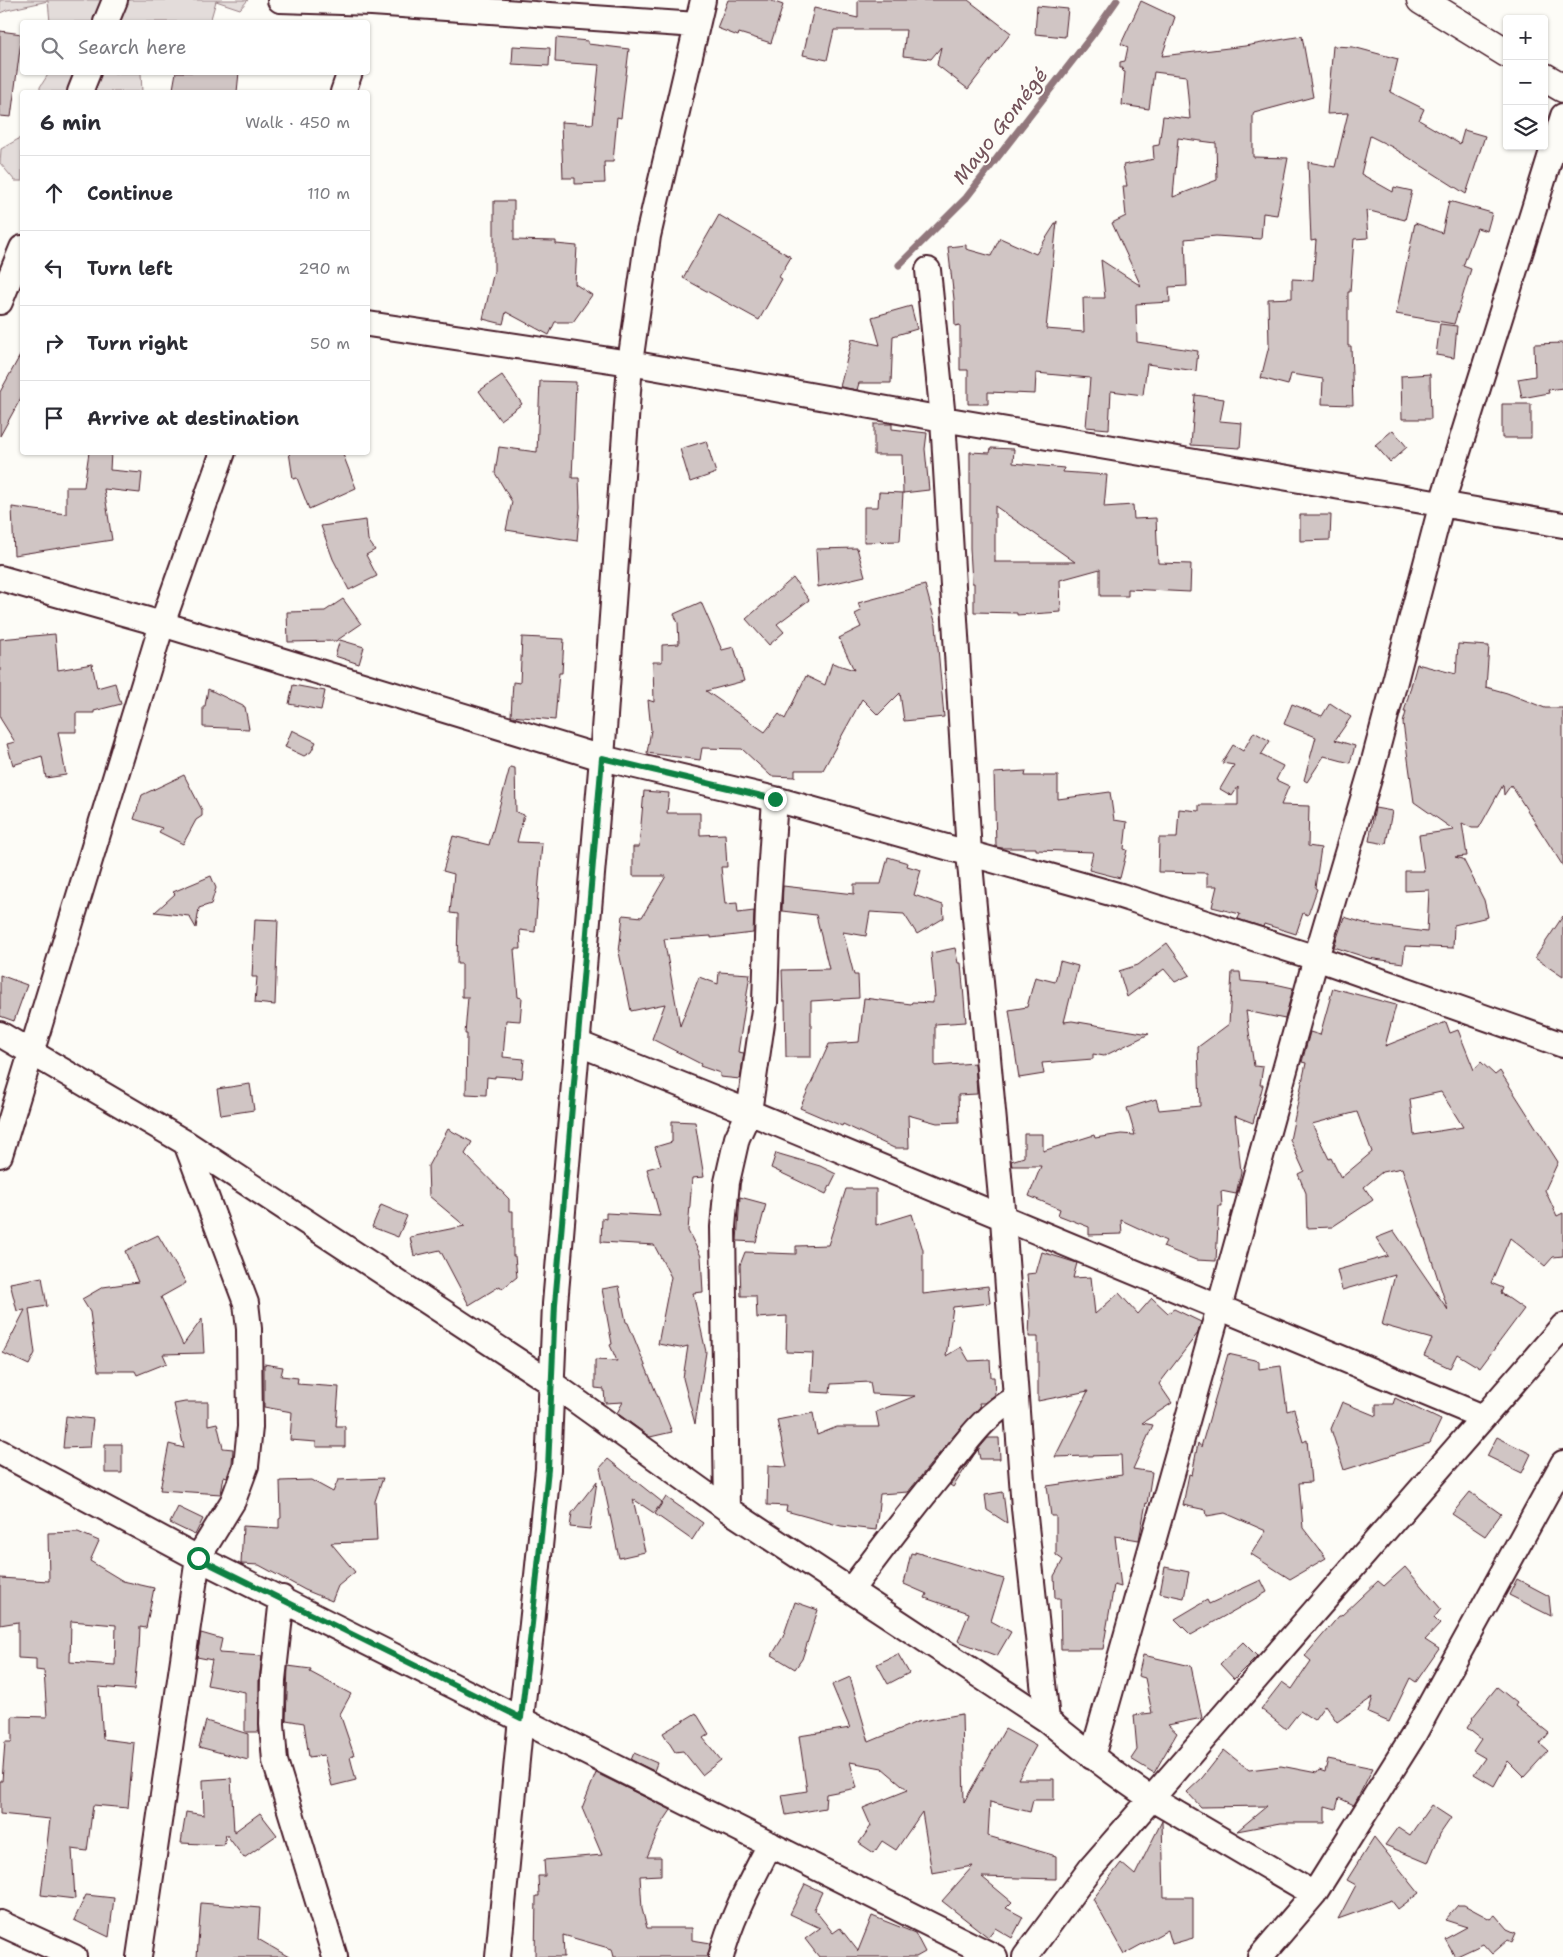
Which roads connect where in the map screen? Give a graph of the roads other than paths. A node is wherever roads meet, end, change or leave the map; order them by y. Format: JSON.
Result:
{"nodes":[{"id":1,"x":115,"y":0,"type":"edge"},
{"id":2,"x":280,"y":0,"type":"edge"},
{"id":3,"x":703,"y":0,"type":"edge"},
{"id":4,"x":1421,"y":0,"type":"edge"},
{"id":5,"x":370,"y":8,"type":"edge"},
{"id":6,"x":107,"y":20,"type":"edge"},
{"id":7,"x":697,"y":26,"type":"junction"},
{"id":8,"x":1503,"y":51,"type":"edge"},
{"id":9,"x":87,"y":75,"type":"edge"},
{"id":10,"x":349,"y":75,"type":"edge"},
{"id":11,"x":1548,"y":79,"type":"edge"},
{"id":12,"x":1563,"y":88,"type":"edge"},
{"id":13,"x":81,"y":90,"type":"edge"},
{"id":14,"x":344,"y":90,"type":"edge"},
{"id":15,"x":1563,"y":116,"type":"edge"},
{"id":16,"x":15,"y":262,"type":"edge"},
{"id":17,"x":928,"y":270,"type":"dead end"},
{"id":18,"x":0,"y":302,"type":"edge"},
{"id":19,"x":370,"y":324,"type":"edge"},
{"id":20,"x":630,"y":363,"type":"junction"},
{"id":21,"x":943,"y":419,"type":"junction"},
{"id":22,"x":222,"y":455,"type":"edge"},
{"id":23,"x":1442,"y":503,"type":"junction"},
{"id":24,"x":1563,"y":525,"type":"edge"},
{"id":25,"x":0,"y":578,"type":"edge"},
{"id":26,"x":162,"y":624,"type":"junction"},
{"id":27,"x":602,"y":758,"type":"junction"},
{"id":28,"x":775,"y":799,"type":"junction"},
{"id":29,"x":969,"y":853,"type":"junction"},
{"id":30,"x":1316,"y":958,"type":"junction"},
{"id":31,"x":0,"y":1034,"type":"edge"},
{"id":32,"x":577,"y":1043,"type":"junction"},
{"id":33,"x":1563,"y":1045,"type":"edge"},
{"id":34,"x":32,"y":1054,"type":"junction"},
{"id":35,"x":749,"y":1112,"type":"junction"},
{"id":36,"x":186,"y":1143,"type":"junction"},
{"id":37,"x":0,"y":1155,"type":"edge"},
{"id":38,"x":1003,"y":1219,"type":"junction"},
{"id":39,"x":1219,"y":1308,"type":"junction"},
{"id":40,"x":1563,"y":1326,"type":"edge"},
{"id":41,"x":550,"y":1382,"type":"junction"},
{"id":42,"x":1016,"y":1398,"type":"junction"},
{"id":43,"x":1483,"y":1417,"type":"junction"},
{"id":44,"x":0,"y":1452,"type":"edge"},
{"id":45,"x":1563,"y":1463,"type":"edge"},
{"id":46,"x":727,"y":1509,"type":"junction"},
{"id":47,"x":198,"y":1558,"type":"junction"},
{"id":48,"x":851,"y":1590,"type":"junction"},
{"id":49,"x":282,"y":1598,"type":"junction"},
{"id":50,"x":521,"y":1718,"type":"junction"},
{"id":51,"x":1047,"y":1720,"type":"junction"},
{"id":52,"x":1092,"y":1757,"type":"junction"},
{"id":53,"x":1152,"y":1799,"type":"junction"},
{"id":54,"x":770,"y":1844,"type":"junction"},
{"id":55,"x":1314,"y":1894,"type":"junction"},
{"id":56,"x":0,"y":1923,"type":"edge"},
{"id":57,"x":74,"y":1957,"type":"edge"},
{"id":58,"x":140,"y":1957,"type":"edge"},
{"id":59,"x":335,"y":1957,"type":"edge"},
{"id":60,"x":498,"y":1957,"type":"edge"},
{"id":61,"x":721,"y":1957,"type":"edge"},
{"id":62,"x":995,"y":1957,"type":"edge"},
{"id":63,"x":1025,"y":1957,"type":"edge"},
{"id":64,"x":1260,"y":1957,"type":"edge"}],
"edges":[{"from":1,"to":6,"type":"street"},
{"from":2,"to":5,"type":"street"},
{"from":3,"to":7,"type":"street"},
{"from":4,"to":8,"type":"highway"},
{"from":5,"to":7,"type":"street"},
{"from":7,"to":20,"type":"street"},
{"from":9,"to":13,"type":"street"},
{"from":10,"to":14,"type":"street"},
{"from":11,"to":12,"type":"highway"},
{"from":15,"to":23,"type":"street"},
{"from":16,"to":18,"type":"street"},
{"from":17,"to":21,"type":"street"},
{"from":19,"to":20,"type":"street"},
{"from":20,"to":21,"type":"street"},
{"from":20,"to":27,"type":"street"},
{"from":21,"to":23,"type":"street"},
{"from":21,"to":29,"type":"street"},
{"from":22,"to":26,"type":"street"},
{"from":23,"to":24,"type":"street"},
{"from":23,"to":30,"type":"street"},
{"from":25,"to":26,"type":"street"},
{"from":26,"to":27,"type":"street"},
{"from":26,"to":34,"type":"street"},
{"from":27,"to":28,"type":"street"},
{"from":27,"to":32,"type":"street"},
{"from":28,"to":29,"type":"street"},
{"from":28,"to":35,"type":"street"},
{"from":29,"to":30,"type":"street"},
{"from":29,"to":38,"type":"street"},
{"from":30,"to":33,"type":"street"},
{"from":30,"to":39,"type":"street"},
{"from":31,"to":34,"type":"street"},
{"from":32,"to":35,"type":"street"},
{"from":32,"to":41,"type":"street"},
{"from":34,"to":36,"type":"street"},
{"from":34,"to":37,"type":"street"},
{"from":35,"to":38,"type":"street"},
{"from":35,"to":46,"type":"street"},
{"from":36,"to":41,"type":"street"},
{"from":36,"to":47,"type":"street"},
{"from":38,"to":39,"type":"street"},
{"from":38,"to":42,"type":"street"},
{"from":39,"to":43,"type":"street"},
{"from":39,"to":52,"type":"street"},
{"from":40,"to":43,"type":"street"},
{"from":41,"to":46,"type":"street"},
{"from":41,"to":50,"type":"street"},
{"from":42,"to":48,"type":"street"},
{"from":42,"to":51,"type":"street"},
{"from":43,"to":53,"type":"street"},
{"from":44,"to":47,"type":"street"},
{"from":45,"to":55,"type":"street"},
{"from":46,"to":48,"type":"street"},
{"from":47,"to":49,"type":"street"},
{"from":47,"to":58,"type":"street"},
{"from":48,"to":51,"type":"street"},
{"from":49,"to":50,"type":"street"},
{"from":49,"to":59,"type":"street"},
{"from":50,"to":54,"type":"street"},
{"from":50,"to":60,"type":"street"},
{"from":51,"to":52,"type":"street"},
{"from":52,"to":53,"type":"street"},
{"from":53,"to":55,"type":"street"},
{"from":53,"to":63,"type":"street"},
{"from":54,"to":61,"type":"street"},
{"from":54,"to":62,"type":"street"},
{"from":55,"to":64,"type":"street"},
{"from":56,"to":57,"type":"street"}]}
